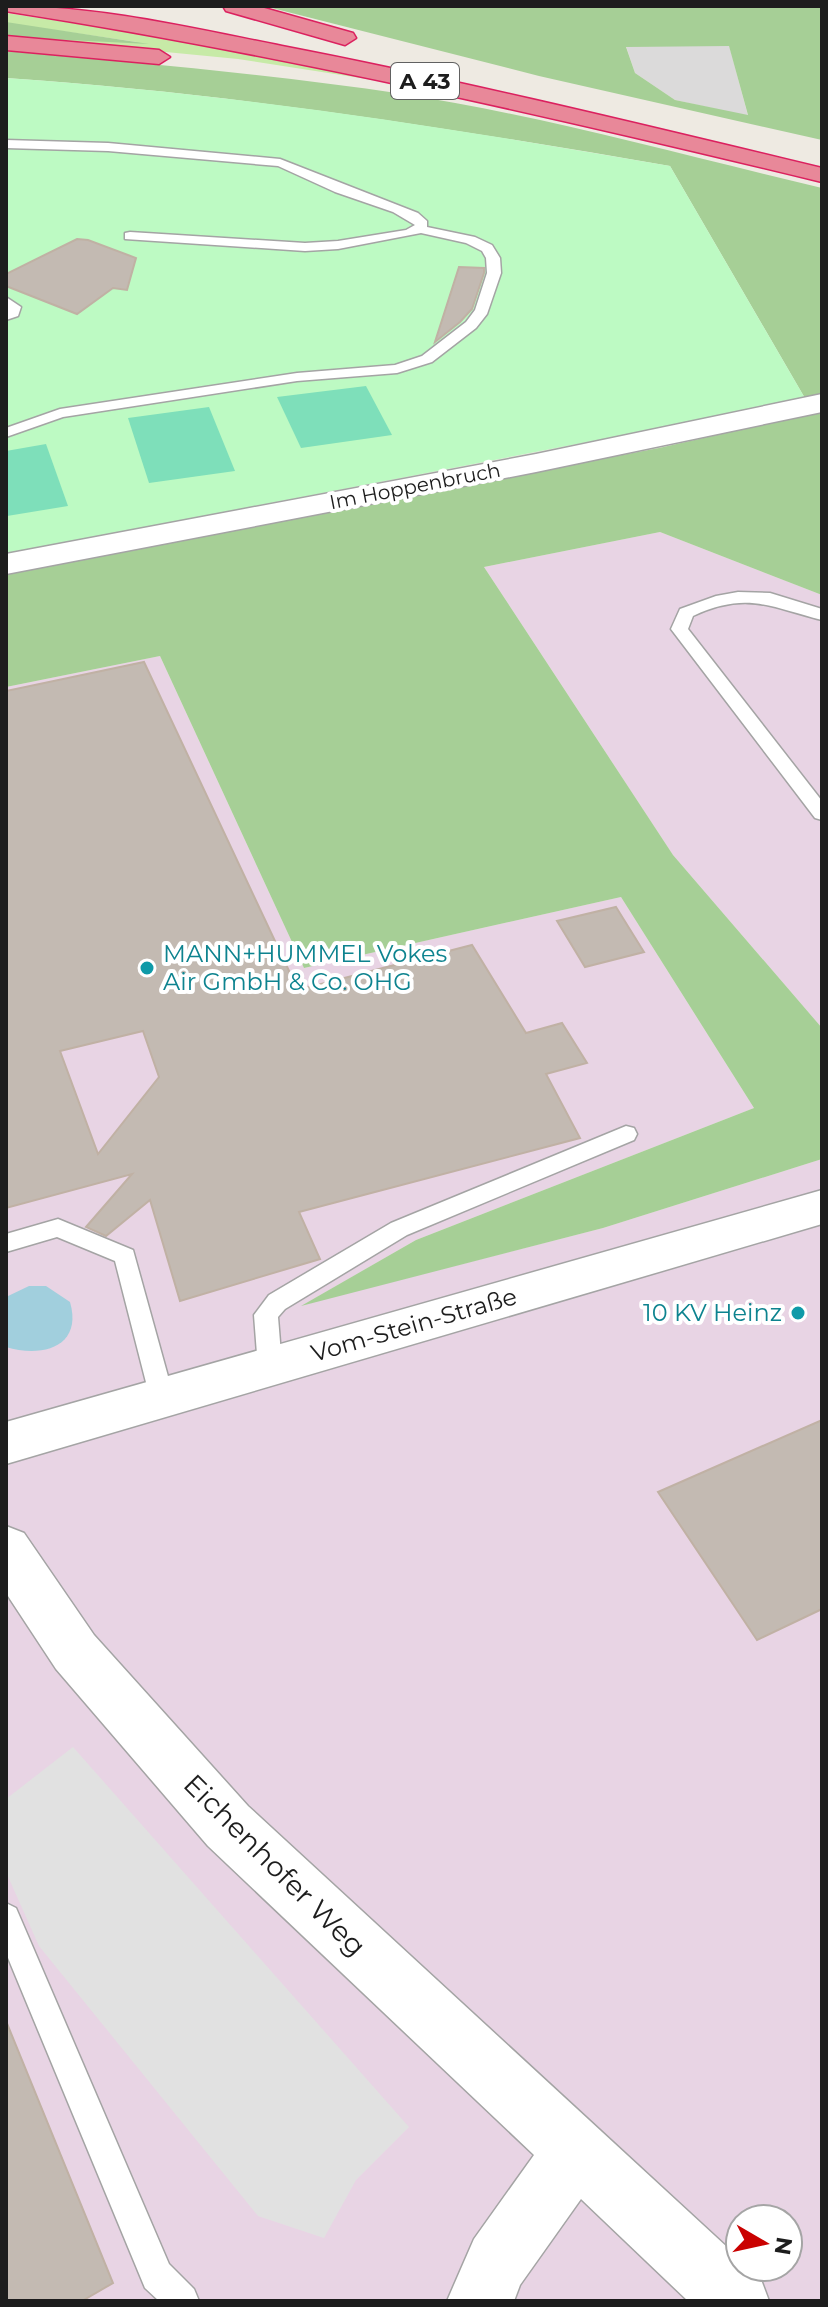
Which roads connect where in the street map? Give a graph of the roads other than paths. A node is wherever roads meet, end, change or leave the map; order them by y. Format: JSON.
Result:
{"nodes":[{"id":1,"x":11,"y":6,"type":"edge"},
{"id":2,"x":121,"y":6,"type":"edge"},
{"id":3,"x":234,"y":6,"type":"edge"},
{"id":4,"x":6,"y":43,"type":"edge"},
{"id":5,"x":371,"y":45,"type":"dead end"},
{"id":6,"x":187,"y":61,"type":"dead end"},
{"id":7,"x":232,"y":66,"type":"dead end"},
{"id":8,"x":608,"y":124,"type":"junction"},
{"id":9,"x":6,"y":144,"type":"edge"},
{"id":10,"x":818,"y":150,"type":"dead end"},
{"id":11,"x":822,"y":175,"type":"edge"},
{"id":12,"x":420,"y":229,"type":"junction"},
{"id":13,"x":130,"y":236,"type":"dead end"},
{"id":14,"x":6,"y":301,"type":"edge"},
{"id":15,"x":6,"y":316,"type":"edge"},
{"id":16,"x":822,"y":403,"type":"edge"},
{"id":17,"x":6,"y":433,"type":"edge"},
{"id":18,"x":6,"y":564,"type":"edge"},
{"id":19,"x":822,"y":615,"type":"edge"},
{"id":20,"x":822,"y":814,"type":"edge"},
{"id":21,"x":626,"y":1134,"type":"dead end"},
{"id":22,"x":822,"y":1207,"type":"edge"},
{"id":23,"x":6,"y":1243,"type":"edge"},
{"id":24,"x":270,"y":1367,"type":"junction"},
{"id":25,"x":162,"y":1398,"type":"junction"},
{"id":26,"x":6,"y":1443,"type":"edge"},
{"id":27,"x":6,"y":1549,"type":"edge"},
{"id":28,"x":6,"y":1918,"type":"edge"},
{"id":29,"x":575,"y":2153,"type":"junction"},
{"id":30,"x":182,"y":2301,"type":"edge"},
{"id":31,"x":480,"y":2301,"type":"edge"},
{"id":32,"x":736,"y":2301,"type":"edge"}],
"edges":[{"from":1,"to":8,"type":"highway","number":"A 43"},
{"from":2,"to":10,"type":"highway","number":"A 43"},
{"from":3,"to":5,"type":"highway"},
{"from":4,"to":6,"type":"highway"},
{"from":7,"to":8,"type":"highway"},
{"from":8,"to":11,"type":"highway","number":"A 43"},
{"from":9,"to":12,"type":"lane"},
{"from":12,"to":13,"type":"lane"},
{"from":12,"to":17,"type":"lane"},
{"from":14,"to":15,"type":"lane"},
{"from":16,"to":18,"type":"street","name":"Im Hoppenbruch"},
{"from":19,"to":20,"type":"lane"},
{"from":21,"to":24,"type":"lane"},
{"from":22,"to":24,"type":"street","name":"Vom-Stein-Straße"},
{"from":23,"to":25,"type":"lane"},
{"from":24,"to":25,"type":"street","name":"Vom-Stein-Straße"},
{"from":25,"to":26,"type":"street","name":"Vom-Stein-Straße"},
{"from":27,"to":29,"type":"street","name":"Eichenhofer Weg"},
{"from":28,"to":30,"type":"lane"},
{"from":29,"to":31,"type":"street"},
{"from":29,"to":32,"type":"street","name":"Eichenhofer Weg"}]}
